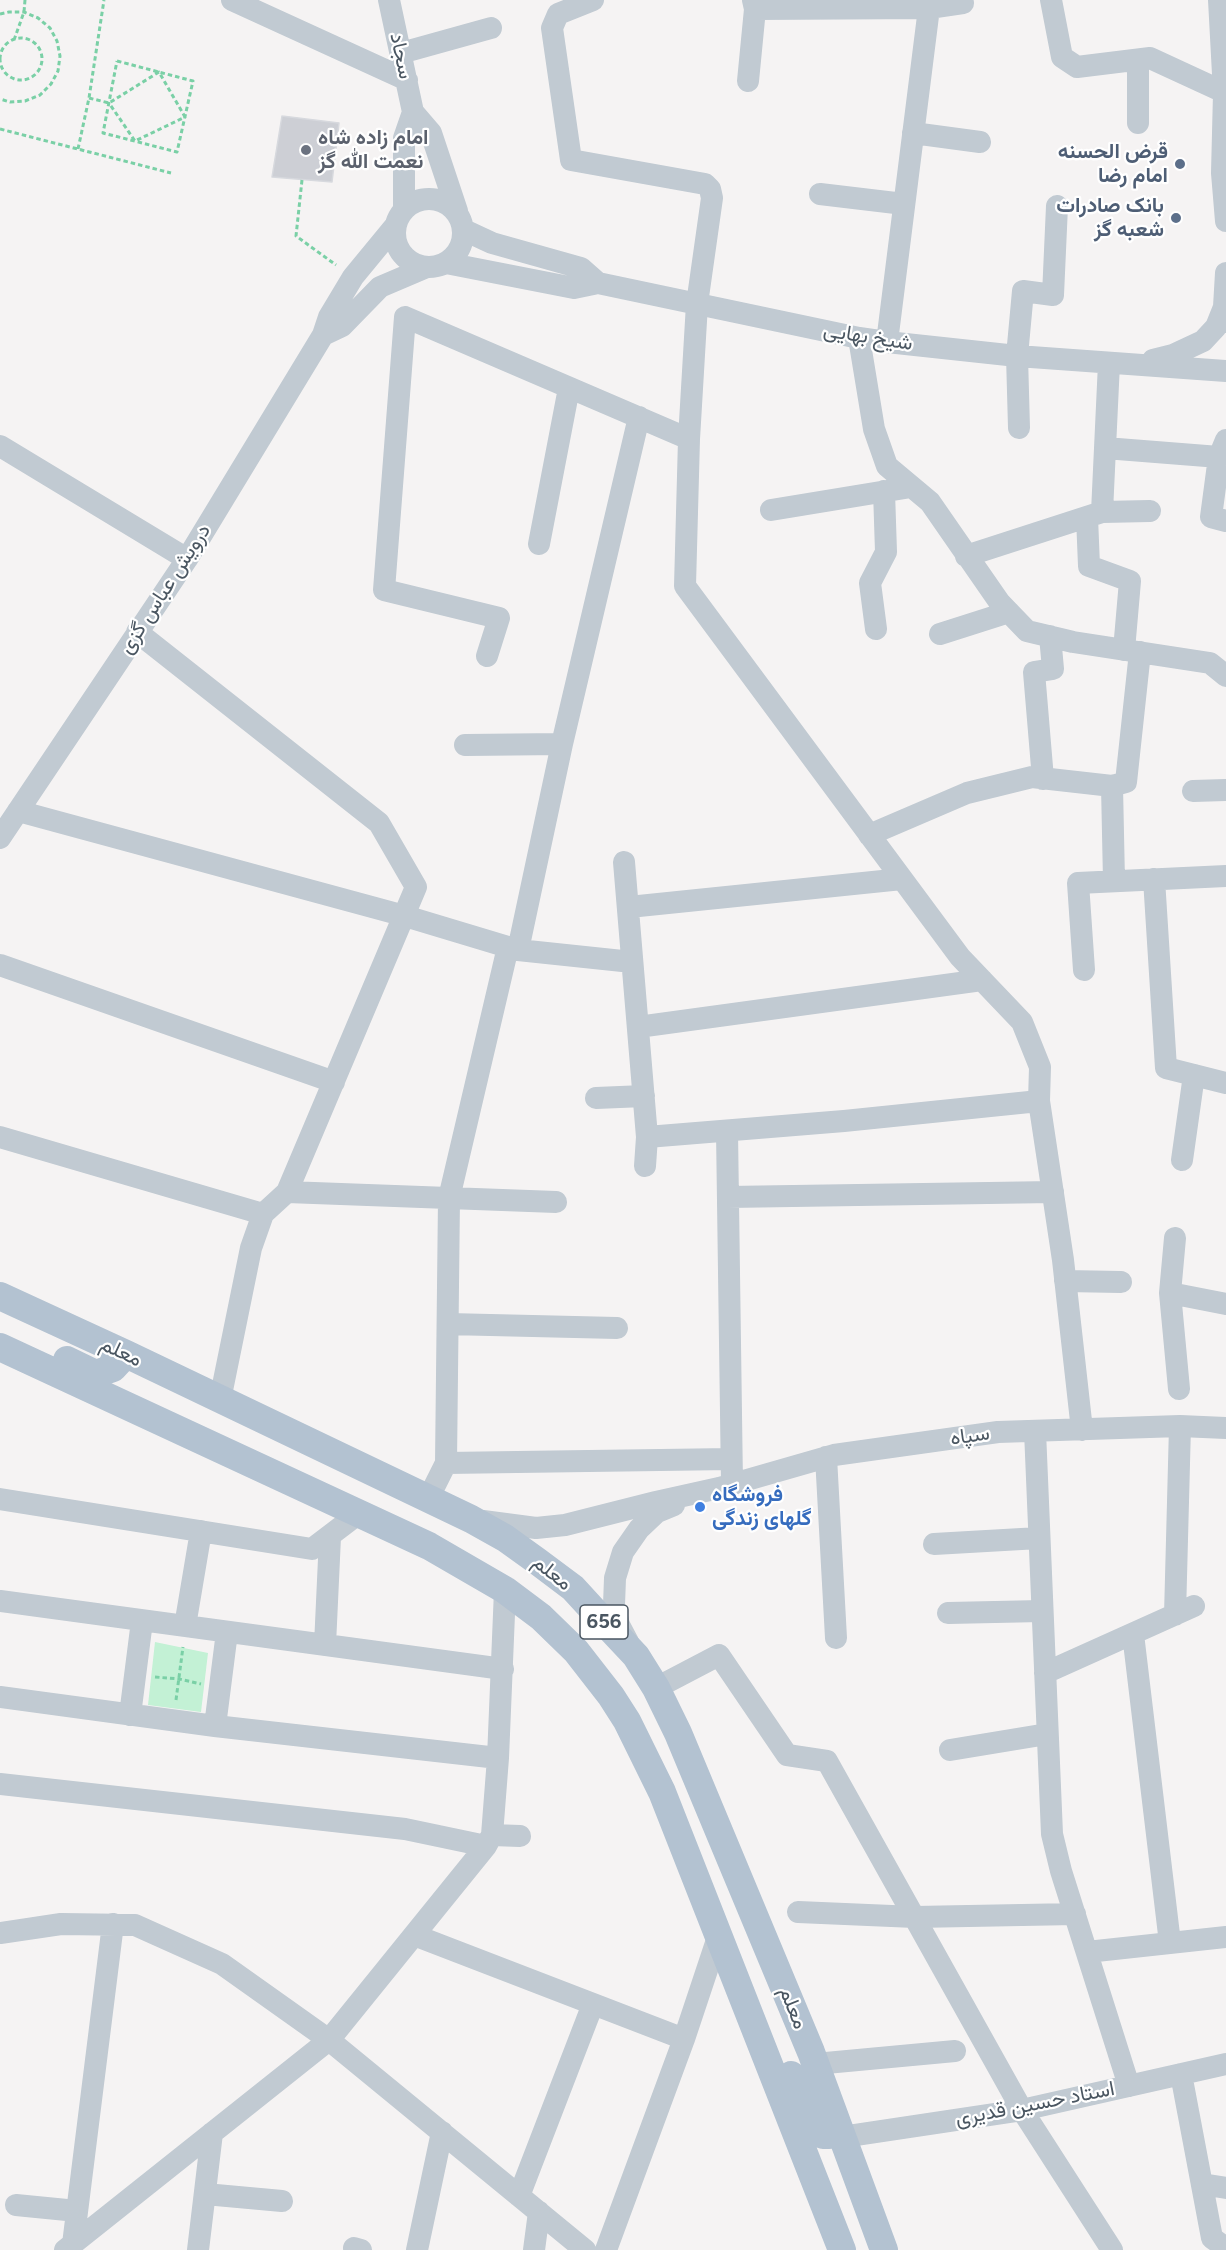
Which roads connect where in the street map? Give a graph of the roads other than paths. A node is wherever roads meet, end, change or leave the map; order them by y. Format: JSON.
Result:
{"nodes":[{"id":1,"x":232,"y":0,"type":"edge"},
{"id":2,"x":389,"y":0,"type":"edge"},
{"id":3,"x":962,"y":0,"type":"edge"},
{"id":4,"x":1051,"y":0,"type":"edge"},
{"id":5,"x":1219,"y":0,"type":"edge"},
{"id":6,"x":580,"y":2,"type":"edge"},
{"id":7,"x":754,"y":4,"type":"edge"},
{"id":8,"x":905,"y":4,"type":"edge"},
{"id":9,"x":929,"y":8,"type":"junction"},
{"id":10,"x":491,"y":28,"type":"dead end"},
{"id":11,"x":401,"y":53,"type":"junction"},
{"id":12,"x":1138,"y":60,"type":"junction"},
{"id":13,"x":407,"y":80,"type":"junction"},
{"id":14,"x":747,"y":81,"type":"dead end"},
{"id":15,"x":1225,"y":93,"type":"edge"},
{"id":16,"x":413,"y":112,"type":"junction"},
{"id":17,"x":1138,"y":123,"type":"dead end"},
{"id":18,"x":913,"y":133,"type":"junction"},
{"id":19,"x":980,"y":142,"type":"dead end"},
{"id":20,"x":1224,"y":175,"type":"edge"},
{"id":21,"x":820,"y":194,"type":"dead end"},
{"id":22,"x":904,"y":204,"type":"junction"},
{"id":23,"x":1057,"y":206,"type":"dead end"},
{"id":24,"x":400,"y":217,"type":"junction"},
{"id":25,"x":460,"y":220,"type":"junction"},
{"id":26,"x":1226,"y":221,"type":"edge"},
{"id":27,"x":437,"y":265,"type":"junction"},
{"id":28,"x":1226,"y":273,"type":"edge"},
{"id":29,"x":598,"y":283,"type":"junction"},
{"id":30,"x":697,"y":304,"type":"junction"},
{"id":31,"x":1225,"y":316,"type":"edge"},
{"id":32,"x":323,"y":335,"type":"junction"},
{"id":33,"x":859,"y":338,"type":"junction"},
{"id":34,"x":887,"y":342,"type":"junction"},
{"id":35,"x":1017,"y":356,"type":"junction"},
{"id":36,"x":1109,"y":363,"type":"junction"},
{"id":37,"x":1142,"y":363,"type":"junction"},
{"id":38,"x":1226,"y":370,"type":"edge"},
{"id":39,"x":569,"y":388,"type":"junction"},
{"id":40,"x":639,"y":417,"type":"junction"},
{"id":41,"x":1019,"y":428,"type":"dead end"},
{"id":42,"x":689,"y":439,"type":"junction"},
{"id":43,"x":0,"y":446,"type":"edge"},
{"id":44,"x":1105,"y":448,"type":"junction"},
{"id":45,"x":1222,"y":448,"type":"edge"},
{"id":46,"x":911,"y":487,"type":"junction"},
{"id":47,"x":884,"y":491,"type":"junction"},
{"id":48,"x":771,"y":510,"type":"dead end"},
{"id":49,"x":1150,"y":511,"type":"dead end"},
{"id":50,"x":1094,"y":514,"type":"junction"},
{"id":51,"x":1226,"y":521,"type":"edge"},
{"id":52,"x":539,"y":544,"type":"dead end"},
{"id":53,"x":966,"y":556,"type":"junction"},
{"id":54,"x":187,"y":559,"type":"junction"},
{"id":55,"x":1009,"y":612,"type":"junction"},
{"id":56,"x":876,"y":629,"type":"dead end"},
{"id":57,"x":137,"y":632,"type":"junction"},
{"id":58,"x":940,"y":634,"type":"dead end"},
{"id":59,"x":1050,"y":636,"type":"junction"},
{"id":60,"x":1132,"y":651,"type":"junction"},
{"id":61,"x":487,"y":656,"type":"dead end"},
{"id":62,"x":1226,"y":676,"type":"edge"},
{"id":63,"x":562,"y":744,"type":"junction"},
{"id":64,"x":465,"y":745,"type":"dead end"},
{"id":65,"x":1042,"y":779,"type":"junction"},
{"id":66,"x":1112,"y":786,"type":"junction"},
{"id":67,"x":1226,"y":790,"type":"edge"},
{"id":68,"x":1193,"y":791,"type":"dead end"},
{"id":69,"x":18,"y":811,"type":"junction"},
{"id":70,"x":869,"y":835,"type":"junction"},
{"id":71,"x":0,"y":838,"type":"edge"},
{"id":72,"x":624,"y":862,"type":"dead end"},
{"id":73,"x":1226,"y":876,"type":"edge"},
{"id":74,"x":902,"y":879,"type":"junction"},
{"id":75,"x":1154,"y":879,"type":"junction"},
{"id":76,"x":1114,"y":881,"type":"junction"},
{"id":77,"x":629,"y":907,"type":"junction"},
{"id":78,"x":405,"y":916,"type":"junction"},
{"id":79,"x":513,"y":949,"type":"junction"},
{"id":80,"x":632,"y":962,"type":"junction"},
{"id":81,"x":0,"y":965,"type":"edge"},
{"id":82,"x":1084,"y":970,"type":"dead end"},
{"id":83,"x":982,"y":980,"type":"junction"},
{"id":84,"x":638,"y":1027,"type":"junction"},
{"id":85,"x":1194,"y":1075,"type":"junction"},
{"id":86,"x":334,"y":1082,"type":"junction"},
{"id":87,"x":1226,"y":1083,"type":"edge"},
{"id":88,"x":644,"y":1096,"type":"junction"},
{"id":89,"x":596,"y":1098,"type":"dead end"},
{"id":90,"x":1039,"y":1101,"type":"junction"},
{"id":91,"x":727,"y":1131,"type":"junction"},
{"id":92,"x":0,"y":1137,"type":"edge"},
{"id":93,"x":647,"y":1137,"type":"junction"},
{"id":94,"x":1182,"y":1160,"type":"dead end"},
{"id":95,"x":645,"y":1166,"type":"dead end"},
{"id":96,"x":287,"y":1192,"type":"junction"},
{"id":97,"x":1053,"y":1192,"type":"junction"},
{"id":98,"x":728,"y":1197,"type":"junction"},
{"id":99,"x":449,"y":1198,"type":"junction"},
{"id":100,"x":556,"y":1202,"type":"dead end"},
{"id":101,"x":263,"y":1214,"type":"junction"},
{"id":102,"x":1175,"y":1238,"type":"dead end"},
{"id":103,"x":1065,"y":1281,"type":"junction"},
{"id":104,"x":1121,"y":1282,"type":"dead end"},
{"id":105,"x":1170,"y":1293,"type":"junction"},
{"id":106,"x":0,"y":1296,"type":"edge"},
{"id":107,"x":1226,"y":1304,"type":"edge"},
{"id":108,"x":448,"y":1324,"type":"junction"},
{"id":109,"x":617,"y":1328,"type":"dead end"},
{"id":110,"x":0,"y":1341,"type":"edge"},
{"id":111,"x":0,"y":1347,"type":"edge"},
{"id":112,"x":126,"y":1354,"type":"junction"},
{"id":113,"x":1179,"y":1389,"type":"dead end"},
{"id":114,"x":220,"y":1400,"type":"junction"},
{"id":115,"x":1180,"y":1426,"type":"junction"},
{"id":116,"x":1226,"y":1428,"type":"edge"},
{"id":117,"x":1082,"y":1430,"type":"junction"},
{"id":118,"x":1035,"y":1431,"type":"junction"},
{"id":119,"x":826,"y":1457,"type":"junction"},
{"id":120,"x":731,"y":1459,"type":"junction"},
{"id":121,"x":446,"y":1463,"type":"junction"},
{"id":122,"x":726,"y":1486,"type":"junction"},
{"id":123,"x":0,"y":1498,"type":"edge"},
{"id":124,"x":428,"y":1499,"type":"junction"},
{"id":125,"x":358,"y":1514,"type":"junction"},
{"id":126,"x":471,"y":1519,"type":"junction"},
{"id":127,"x":201,"y":1531,"type":"junction"},
{"id":128,"x":330,"y":1537,"type":"junction"},
{"id":129,"x":1039,"y":1538,"type":"junction"},
{"id":130,"x":934,"y":1544,"type":"dead end"},
{"id":131,"x":505,"y":1590,"type":"junction"},
{"id":132,"x":0,"y":1601,"type":"edge"},
{"id":133,"x":1042,"y":1611,"type":"junction"},
{"id":134,"x":948,"y":1613,"type":"dead end"},
{"id":135,"x":142,"y":1621,"type":"junction"},
{"id":136,"x":185,"y":1626,"type":"junction"},
{"id":137,"x":227,"y":1632,"type":"junction"},
{"id":138,"x":1133,"y":1634,"type":"junction"},
{"id":139,"x":836,"y":1638,"type":"dead end"},
{"id":140,"x":325,"y":1645,"type":"junction"},
{"id":141,"x":636,"y":1656,"type":"junction"},
{"id":142,"x":503,"y":1669,"type":"junction"},
{"id":143,"x":1045,"y":1673,"type":"junction"},
{"id":144,"x":656,"y":1688,"type":"junction"},
{"id":145,"x":0,"y":1697,"type":"edge"},
{"id":146,"x":130,"y":1715,"type":"junction"},
{"id":147,"x":215,"y":1726,"type":"junction"},
{"id":148,"x":1047,"y":1734,"type":"junction"},
{"id":149,"x":950,"y":1750,"type":"dead end"},
{"id":150,"x":498,"y":1758,"type":"junction"},
{"id":151,"x":0,"y":1784,"type":"edge"},
{"id":152,"x":520,"y":1836,"type":"dead end"},
{"id":153,"x":489,"y":1840,"type":"junction"},
{"id":154,"x":798,"y":1912,"type":"dead end"},
{"id":155,"x":1075,"y":1914,"type":"junction"},
{"id":156,"x":915,"y":1917,"type":"junction"},
{"id":157,"x":113,"y":1924,"type":"junction"},
{"id":158,"x":0,"y":1933,"type":"edge"},
{"id":159,"x":719,"y":1934,"type":"junction"},
{"id":160,"x":414,"y":1935,"type":"junction"},
{"id":161,"x":1226,"y":1937,"type":"edge"},
{"id":162,"x":1170,"y":1943,"type":"junction"},
{"id":163,"x":1087,"y":1952,"type":"junction"},
{"id":164,"x":732,"y":1971,"type":"junction"},
{"id":165,"x":593,"y":2004,"type":"junction"},
{"id":166,"x":684,"y":2039,"type":"junction"},
{"id":167,"x":328,"y":2040,"type":"junction"},
{"id":168,"x":955,"y":2051,"type":"dead end"},
{"id":169,"x":813,"y":2058,"type":"junction"},
{"id":170,"x":1226,"y":2064,"type":"edge"},
{"id":171,"x":769,"y":2066,"type":"junction"},
{"id":172,"x":1181,"y":2074,"type":"junction"},
{"id":173,"x":1129,"y":2086,"type":"junction"},
{"id":174,"x":1023,"y":2110,"type":"junction"},
{"id":175,"x":442,"y":2132,"type":"junction"},
{"id":176,"x":212,"y":2133,"type":"junction"},
{"id":177,"x":840,"y":2134,"type":"junction"},
{"id":178,"x":1202,"y":2184,"type":"junction"},
{"id":179,"x":1226,"y":2188,"type":"edge"},
{"id":180,"x":205,"y":2194,"type":"junction"},
{"id":181,"x":519,"y":2196,"type":"junction"},
{"id":182,"x":282,"y":2201,"type":"dead end"},
{"id":183,"x":16,"y":2205,"type":"dead end"},
{"id":184,"x":77,"y":2211,"type":"junction"},
{"id":185,"x":539,"y":2212,"type":"junction"},
{"id":186,"x":69,"y":2247,"type":"edge"},
{"id":187,"x":1226,"y":2248,"type":"edge"},
{"id":188,"x":198,"y":2250,"type":"edge"},
{"id":189,"x":417,"y":2250,"type":"edge"},
{"id":190,"x":534,"y":2250,"type":"edge"},
{"id":191,"x":585,"y":2250,"type":"edge"},
{"id":192,"x":606,"y":2250,"type":"edge"},
{"id":193,"x":842,"y":2250,"type":"edge"},
{"id":194,"x":884,"y":2250,"type":"edge"},
{"id":195,"x":1112,"y":2250,"type":"edge"}],
"edges":[{"from":1,"to":13,"type":"street"},
{"from":2,"to":11,"type":"street","name":"سجاد"},
{"from":3,"to":9,"type":"street"},
{"from":4,"to":12,"type":"street"},
{"from":5,"to":15,"type":"street"},
{"from":6,"to":30,"type":"street"},
{"from":7,"to":8,"type":"street"},
{"from":7,"to":14,"type":"street"},
{"from":8,"to":9,"type":"street"},
{"from":9,"to":18,"type":"street"},
{"from":10,"to":11,"type":"street"},
{"from":11,"to":13,"type":"street","name":"سجاد"},
{"from":12,"to":15,"type":"street"},
{"from":12,"to":17,"type":"street"},
{"from":13,"to":16,"type":"street","name":"سجاد"},
{"from":15,"to":20,"type":"street"},
{"from":16,"to":24,"type":"street","name":"سجاد"},
{"from":16,"to":25,"type":"street","name":"سجاد"},
{"from":18,"to":19,"type":"street"},
{"from":18,"to":22,"type":"street"},
{"from":20,"to":26,"type":"street"},
{"from":21,"to":22,"type":"street"},
{"from":22,"to":34,"type":"street"},
{"from":23,"to":35,"type":"street"},
{"from":24,"to":25,"type":"street"},
{"from":24,"to":27,"type":"street"},
{"from":24,"to":32,"type":"street","name":"درویش عباس گزی"},
{"from":25,"to":27,"type":"street"},
{"from":25,"to":29,"type":"street","name":"شیخ بهایی"},
{"from":27,"to":29,"type":"street","name":"شیخ بهایی"},
{"from":27,"to":32,"type":"street","name":"درویش عباس گزی"},
{"from":28,"to":31,"type":"street"},
{"from":29,"to":30,"type":"street","name":"شیخ بهایی"},
{"from":30,"to":33,"type":"street","name":"شیخ بهایی"},
{"from":30,"to":42,"type":"street"},
{"from":31,"to":37,"type":"street","name":"شیخ بهایی"},
{"from":32,"to":54,"type":"street","name":"درویش عباس گزی"},
{"from":33,"to":34,"type":"street","name":"شیخ بهایی"},
{"from":33,"to":46,"type":"street"},
{"from":34,"to":35,"type":"street","name":"شیخ بهایی"},
{"from":35,"to":36,"type":"street","name":"شیخ بهایی"},
{"from":35,"to":41,"type":"street"},
{"from":36,"to":37,"type":"street","name":"شیخ بهایی"},
{"from":36,"to":44,"type":"street"},
{"from":37,"to":38,"type":"street","name":"شیخ بهایی"},
{"from":39,"to":40,"type":"street"},
{"from":39,"to":52,"type":"street"},
{"from":39,"to":61,"type":"street"},
{"from":40,"to":42,"type":"street"},
{"from":40,"to":63,"type":"street"},
{"from":42,"to":70,"type":"street"},
{"from":43,"to":54,"type":"street"},
{"from":44,"to":45,"type":"street"},
{"from":44,"to":50,"type":"street"},
{"from":45,"to":51,"type":"street"},
{"from":46,"to":47,"type":"street"},
{"from":46,"to":53,"type":"street"},
{"from":47,"to":48,"type":"street"},
{"from":47,"to":56,"type":"street"},
{"from":49,"to":50,"type":"street"},
{"from":50,"to":53,"type":"street"},
{"from":50,"to":60,"type":"street"},
{"from":53,"to":55,"type":"street"},
{"from":54,"to":57,"type":"street","name":"درویش عباس گزی"},
{"from":55,"to":58,"type":"street"},
{"from":55,"to":59,"type":"street"},
{"from":57,"to":69,"type":"street","name":"درویش عباس گزی"},
{"from":57,"to":78,"type":"street"},
{"from":59,"to":60,"type":"street"},
{"from":59,"to":65,"type":"street"},
{"from":60,"to":62,"type":"street"},
{"from":60,"to":66,"type":"street"},
{"from":63,"to":64,"type":"street"},
{"from":63,"to":79,"type":"street"},
{"from":65,"to":66,"type":"street"},
{"from":65,"to":70,"type":"street"},
{"from":66,"to":76,"type":"street"},
{"from":67,"to":68,"type":"street"},
{"from":69,"to":71,"type":"street","name":"درویش عباس گزی"},
{"from":69,"to":78,"type":"street"},
{"from":70,"to":74,"type":"street"},
{"from":72,"to":77,"type":"street"},
{"from":73,"to":75,"type":"street"},
{"from":74,"to":77,"type":"street"},
{"from":74,"to":83,"type":"street"},
{"from":75,"to":76,"type":"street"},
{"from":75,"to":85,"type":"street"},
{"from":76,"to":82,"type":"street"},
{"from":77,"to":80,"type":"street"},
{"from":78,"to":79,"type":"street"},
{"from":78,"to":86,"type":"street"},
{"from":79,"to":80,"type":"street"},
{"from":79,"to":99,"type":"street"},
{"from":80,"to":84,"type":"street"},
{"from":81,"to":86,"type":"street"},
{"from":83,"to":84,"type":"street"},
{"from":83,"to":90,"type":"street"},
{"from":84,"to":88,"type":"street"},
{"from":85,"to":87,"type":"street"},
{"from":85,"to":94,"type":"street"},
{"from":86,"to":96,"type":"street"},
{"from":88,"to":89,"type":"street"},
{"from":88,"to":93,"type":"street"},
{"from":90,"to":91,"type":"street"},
{"from":90,"to":97,"type":"street"},
{"from":91,"to":93,"type":"street"},
{"from":91,"to":98,"type":"street"},
{"from":92,"to":101,"type":"street"},
{"from":93,"to":95,"type":"street"},
{"from":96,"to":99,"type":"street"},
{"from":96,"to":101,"type":"street"},
{"from":97,"to":98,"type":"street"},
{"from":97,"to":103,"type":"street"},
{"from":98,"to":120,"type":"street"},
{"from":99,"to":100,"type":"street"},
{"from":99,"to":108,"type":"street"},
{"from":101,"to":114,"type":"street"},
{"from":102,"to":105,"type":"street"},
{"from":103,"to":104,"type":"street"},
{"from":103,"to":117,"type":"street"},
{"from":105,"to":107,"type":"street"},
{"from":105,"to":113,"type":"street"},
{"from":106,"to":112,"type":"main road","name":"معلم","number":"656"},
{"from":108,"to":109,"type":"street"},
{"from":108,"to":121,"type":"street"},
{"from":110,"to":112,"type":"main road"},
{"from":111,"to":125,"type":"main road","name":"معلم","number":"656"},
{"from":112,"to":114,"type":"main road","name":"معلم","number":"656"},
{"from":114,"to":124,"type":"main road","name":"معلم","number":"656"},
{"from":115,"to":116,"type":"street","name":"سپاه"},
{"from":115,"to":117,"type":"street","name":"سپاه"},
{"from":115,"to":138,"type":"street"},
{"from":117,"to":118,"type":"street","name":"سپاه"},
{"from":118,"to":119,"type":"street","name":"سپاه"},
{"from":118,"to":129,"type":"street"},
{"from":119,"to":122,"type":"street","name":"سپاه"},
{"from":119,"to":139,"type":"street"},
{"from":120,"to":121,"type":"street"},
{"from":120,"to":122,"type":"street"},
{"from":121,"to":124,"type":"street"},
{"from":122,"to":126,"type":"street"},
{"from":122,"to":141,"type":"street"},
{"from":123,"to":127,"type":"street"},
{"from":124,"to":126,"type":"main road","name":"معلم","number":"656"},
{"from":125,"to":128,"type":"street"},
{"from":125,"to":131,"type":"main road","name":"معلم","number":"656"},
{"from":126,"to":141,"type":"main road","name":"معلم","number":"656"},
{"from":127,"to":128,"type":"street"},
{"from":127,"to":136,"type":"street"},
{"from":128,"to":140,"type":"street"},
{"from":129,"to":130,"type":"street"},
{"from":129,"to":133,"type":"street"},
{"from":131,"to":142,"type":"street"},
{"from":131,"to":159,"type":"main road","name":"معلم","number":"656"},
{"from":132,"to":135,"type":"street"},
{"from":133,"to":134,"type":"street"},
{"from":133,"to":143,"type":"street"},
{"from":135,"to":136,"type":"street"},
{"from":135,"to":146,"type":"street"},
{"from":136,"to":137,"type":"street"},
{"from":137,"to":140,"type":"street"},
{"from":137,"to":147,"type":"street"},
{"from":138,"to":143,"type":"street"},
{"from":138,"to":162,"type":"street"},
{"from":140,"to":142,"type":"street"},
{"from":141,"to":144,"type":"main road","name":"معلم","number":"656"},
{"from":142,"to":150,"type":"street"},
{"from":143,"to":148,"type":"street"},
{"from":144,"to":156,"type":"street"},
{"from":144,"to":169,"type":"main road","name":"معلم","number":"656"},
{"from":145,"to":146,"type":"street"},
{"from":146,"to":147,"type":"street"},
{"from":147,"to":150,"type":"street"},
{"from":148,"to":149,"type":"street"},
{"from":148,"to":155,"type":"street"},
{"from":150,"to":153,"type":"street"},
{"from":151,"to":153,"type":"street"},
{"from":152,"to":153,"type":"street"},
{"from":153,"to":160,"type":"street"},
{"from":154,"to":156,"type":"street"},
{"from":155,"to":156,"type":"street"},
{"from":155,"to":163,"type":"street"},
{"from":156,"to":174,"type":"street"},
{"from":157,"to":158,"type":"street"},
{"from":157,"to":167,"type":"street"},
{"from":157,"to":184,"type":"street"},
{"from":159,"to":164,"type":"main road","name":"معلم","number":"656"},
{"from":159,"to":166,"type":"street"},
{"from":160,"to":165,"type":"street"},
{"from":160,"to":167,"type":"street"},
{"from":161,"to":162,"type":"street"},
{"from":162,"to":163,"type":"street"},
{"from":163,"to":173,"type":"street"},
{"from":164,"to":169,"type":"main road"},
{"from":164,"to":171,"type":"main road","name":"معلم","number":"656"},
{"from":165,"to":166,"type":"street"},
{"from":165,"to":181,"type":"street"},
{"from":166,"to":192,"type":"street"},
{"from":167,"to":175,"type":"street"},
{"from":167,"to":176,"type":"street"},
{"from":168,"to":169,"type":"street"},
{"from":169,"to":177,"type":"main road","name":"معلم","number":"656"},
{"from":170,"to":172,"type":"street","name":"استاد حسین قدیری"},
{"from":171,"to":177,"type":"main road"},
{"from":171,"to":193,"type":"main road","name":"معلم","number":"656"},
{"from":172,"to":173,"type":"street","name":"استاد حسین قدیری"},
{"from":172,"to":178,"type":"street"},
{"from":173,"to":174,"type":"street","name":"استاد حسین قدیری"},
{"from":174,"to":177,"type":"street","name":"استاد حسین قدیری"},
{"from":174,"to":195,"type":"street"},
{"from":175,"to":181,"type":"street"},
{"from":175,"to":189,"type":"street"},
{"from":176,"to":180,"type":"street"},
{"from":176,"to":186,"type":"street"},
{"from":177,"to":194,"type":"main road","name":"معلم","number":"656"},
{"from":178,"to":179,"type":"street"},
{"from":178,"to":187,"type":"street"},
{"from":180,"to":182,"type":"street"},
{"from":180,"to":188,"type":"street"},
{"from":181,"to":185,"type":"street"},
{"from":183,"to":184,"type":"street"},
{"from":184,"to":186,"type":"street"},
{"from":185,"to":190,"type":"street"},
{"from":185,"to":191,"type":"street"}]}
